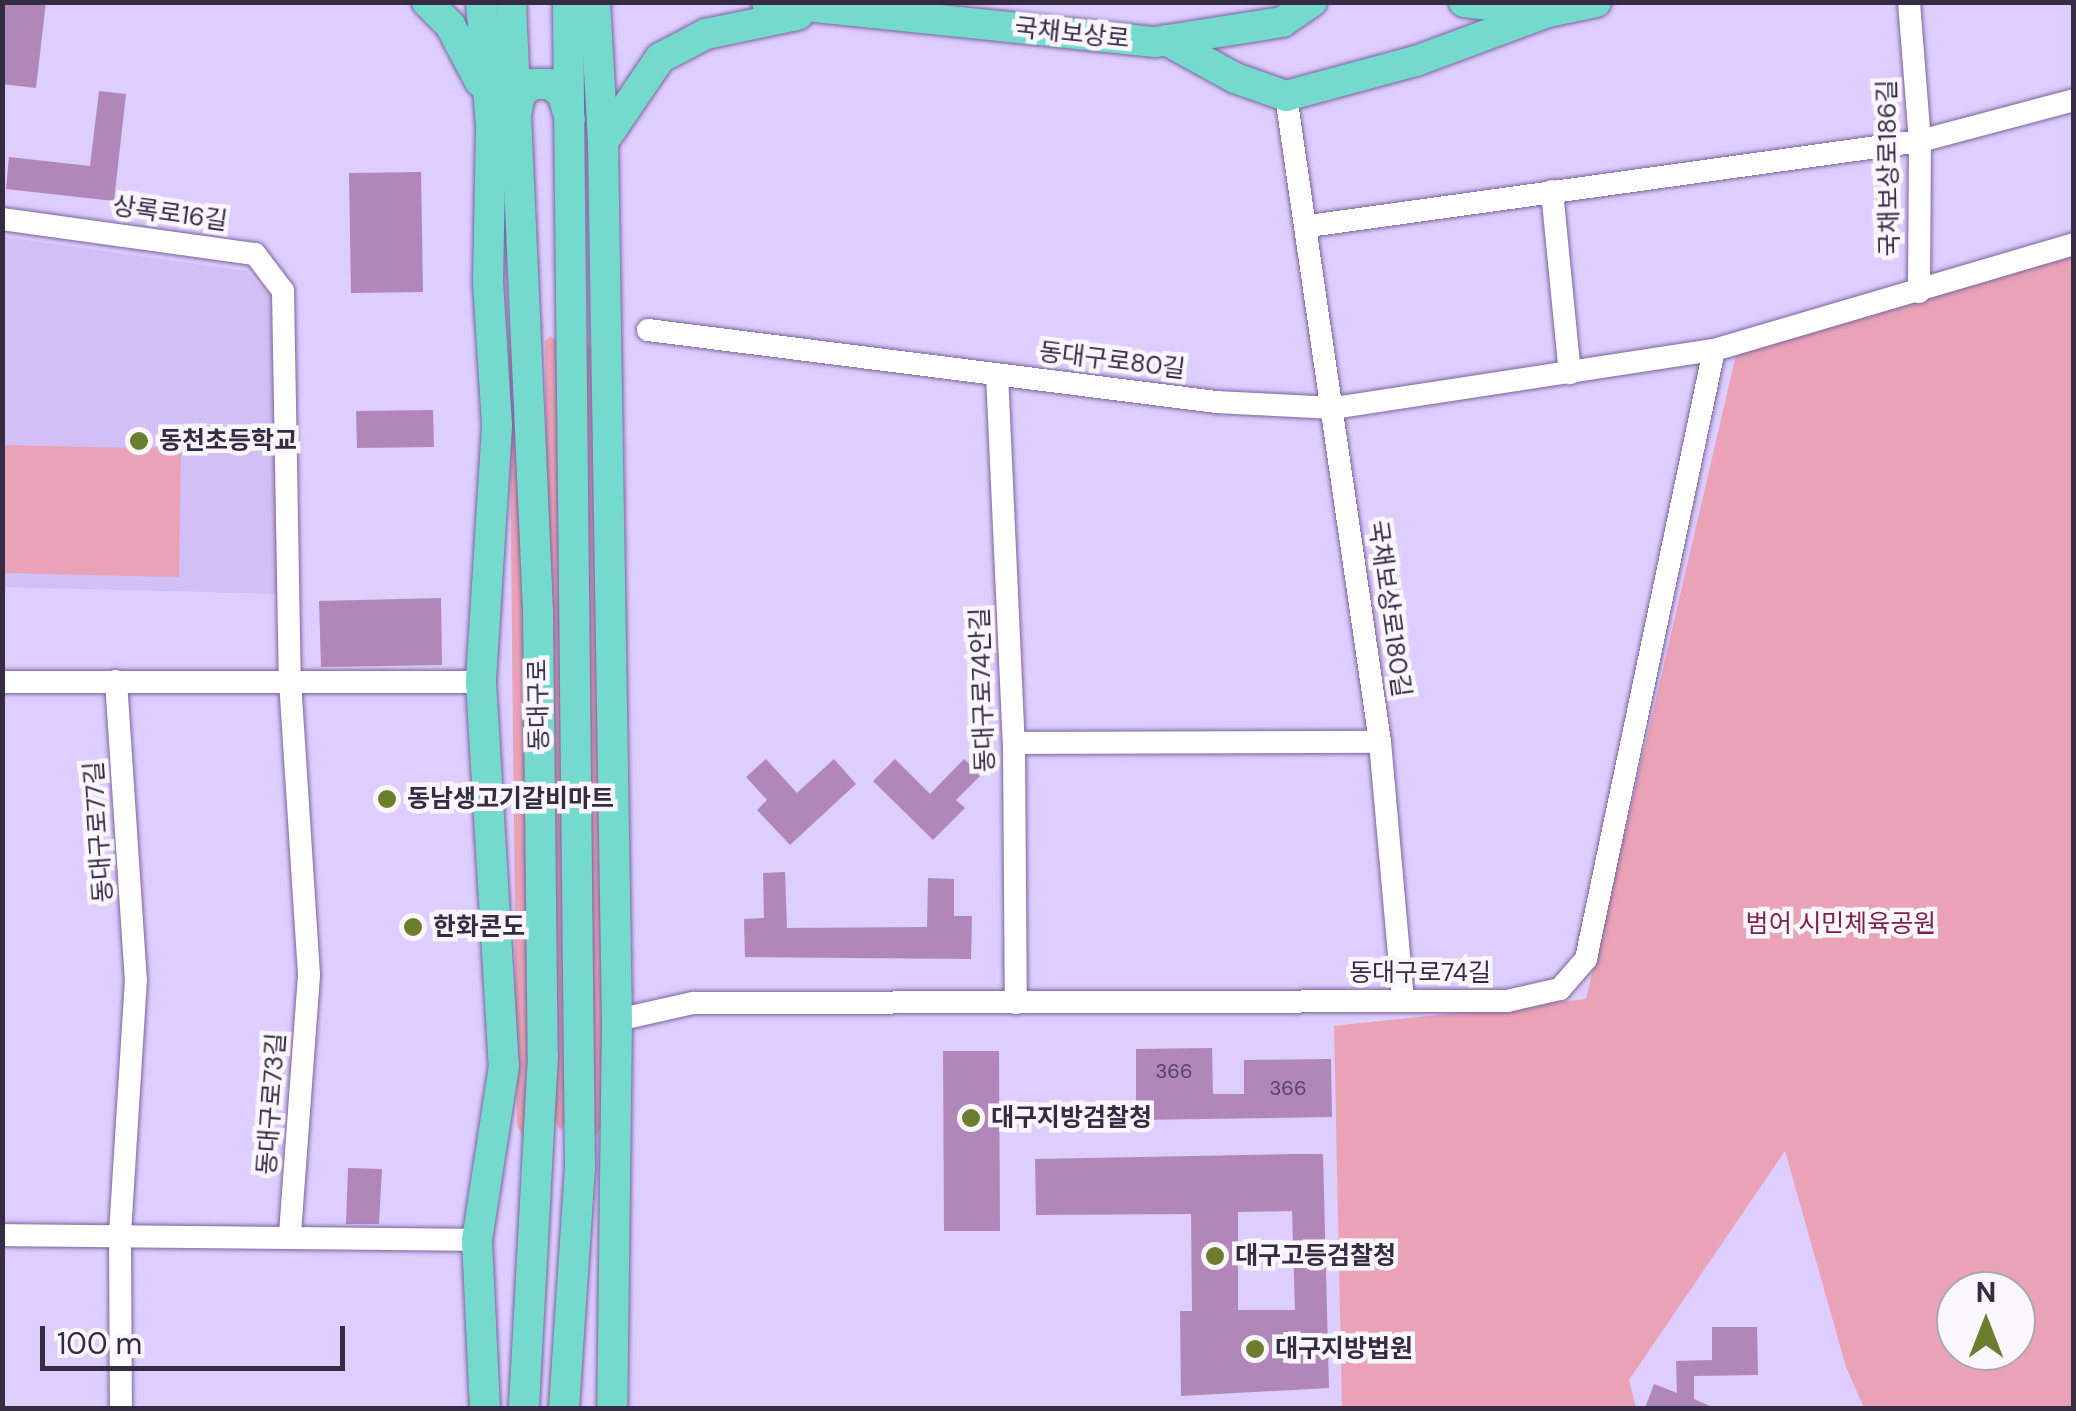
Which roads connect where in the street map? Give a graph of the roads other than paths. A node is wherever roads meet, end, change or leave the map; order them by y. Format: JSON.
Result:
{"nodes":[{"id":1,"x":427,"y":2,"type":"edge"},
{"id":2,"x":481,"y":2,"type":"edge"},
{"id":3,"x":511,"y":2,"type":"edge"},
{"id":4,"x":568,"y":2,"type":"edge"},
{"id":5,"x":594,"y":2,"type":"edge"},
{"id":6,"x":767,"y":2,"type":"edge"},
{"id":7,"x":1312,"y":2,"type":"edge"},
{"id":8,"x":1464,"y":2,"type":"edge"},
{"id":9,"x":1596,"y":2,"type":"edge"},
{"id":10,"x":1910,"y":2,"type":"edge"},
{"id":11,"x":815,"y":7,"type":"edge"},
{"id":12,"x":1542,"y":7,"type":"edge"},
{"id":13,"x":1166,"y":40,"type":"junction"},
{"id":14,"x":1286,"y":96,"type":"junction"},
{"id":15,"x":2074,"y":100,"type":"edge"},
{"id":16,"x":504,"y":119,"type":"junction"},
{"id":17,"x":574,"y":131,"type":"junction"},
{"id":18,"x":604,"y":141,"type":"junction"},
{"id":19,"x":1920,"y":141,"type":"junction"},
{"id":20,"x":1552,"y":191,"type":"junction"},
{"id":21,"x":2,"y":220,"type":"edge"},
{"id":22,"x":1309,"y":226,"type":"junction"},
{"id":23,"x":2074,"y":244,"type":"edge"},
{"id":24,"x":1919,"y":292,"type":"junction"},
{"id":25,"x":648,"y":330,"type":"dead end"},
{"id":26,"x":1714,"y":350,"type":"junction"},
{"id":27,"x":996,"y":374,"type":"junction"},
{"id":28,"x":1570,"y":374,"type":"junction"},
{"id":29,"x":1334,"y":408,"type":"junction"},
{"id":30,"x":116,"y":681,"type":"junction"},
{"id":31,"x":290,"y":681,"type":"junction"},
{"id":32,"x":2,"y":682,"type":"edge"},
{"id":33,"x":481,"y":682,"type":"junction"},
{"id":34,"x":1380,"y":742,"type":"junction"},
{"id":35,"x":1014,"y":743,"type":"junction"},
{"id":36,"x":1403,"y":1000,"type":"junction"},
{"id":37,"x":1016,"y":1003,"type":"junction"},
{"id":38,"x":618,"y":1020,"type":"junction"},
{"id":39,"x":2,"y":1234,"type":"edge"},
{"id":40,"x":120,"y":1236,"type":"junction"},
{"id":41,"x":290,"y":1236,"type":"junction"},
{"id":42,"x":477,"y":1240,"type":"junction"},
{"id":43,"x":121,"y":1408,"type":"edge"},
{"id":44,"x":485,"y":1408,"type":"edge"},
{"id":45,"x":524,"y":1408,"type":"edge"},
{"id":46,"x":564,"y":1408,"type":"edge"},
{"id":47,"x":612,"y":1408,"type":"edge"}],
"edges":[{"from":1,"to":16,"type":"main road"},
{"from":2,"to":16,"type":"main road"},
{"from":3,"to":16,"type":"main road","name":"동대구로"},
{"from":4,"to":17,"type":"main road","name":"동대구로"},
{"from":5,"to":18,"type":"main road"},
{"from":6,"to":11,"type":"main road","name":"국채보상로"},
{"from":7,"to":13,"type":"main road","name":"국채보상로"},
{"from":8,"to":12,"type":"main road"},
{"from":9,"to":12,"type":"main road"},
{"from":10,"to":19,"type":"street","name":"국채보상로186길"},
{"from":11,"to":13,"type":"main road","name":"국채보상로"},
{"from":11,"to":18,"type":"main road"},
{"from":12,"to":14,"type":"main road"},
{"from":13,"to":14,"type":"main road"},
{"from":14,"to":22,"type":"street","name":"국채보상로180길"},
{"from":15,"to":19,"type":"street"},
{"from":16,"to":17,"type":"main road"},
{"from":16,"to":33,"type":"main road"},
{"from":16,"to":45,"type":"main road","name":"동대구로"},
{"from":17,"to":46,"type":"main road","name":"동대구로"},
{"from":18,"to":38,"type":"main road"},
{"from":19,"to":20,"type":"street"},
{"from":19,"to":24,"type":"street","name":"국채보상로186길"},
{"from":20,"to":22,"type":"street"},
{"from":20,"to":28,"type":"street"},
{"from":21,"to":31,"type":"street","name":"상록로16길"},
{"from":22,"to":29,"type":"street","name":"국채보상로180길"},
{"from":23,"to":24,"type":"street"},
{"from":24,"to":26,"type":"street","name":"동대구로80길"},
{"from":25,"to":27,"type":"street","name":"동대구로80길"},
{"from":26,"to":28,"type":"street","name":"동대구로80길"},
{"from":26,"to":36,"type":"street","name":"동대구로74길"},
{"from":27,"to":29,"type":"street","name":"동대구로80길"},
{"from":27,"to":35,"type":"street","name":"동대구로74안길"},
{"from":28,"to":29,"type":"street","name":"동대구로80길"},
{"from":29,"to":34,"type":"street","name":"국채보상로180길"},
{"from":30,"to":31,"type":"street"},
{"from":30,"to":32,"type":"street"},
{"from":30,"to":40,"type":"street","name":"동대구로77길"},
{"from":31,"to":33,"type":"street"},
{"from":31,"to":41,"type":"street","name":"동대구로73길"},
{"from":33,"to":42,"type":"main road"},
{"from":34,"to":35,"type":"street"},
{"from":34,"to":36,"type":"street","name":"국채보상로180길"},
{"from":35,"to":37,"type":"street","name":"동대구로74안길"},
{"from":36,"to":37,"type":"street","name":"동대구로74길"},
{"from":37,"to":38,"type":"street","name":"동대구로74길"},
{"from":38,"to":47,"type":"main road"},
{"from":39,"to":40,"type":"street"},
{"from":40,"to":41,"type":"street"},
{"from":40,"to":43,"type":"street"},
{"from":41,"to":42,"type":"street"},
{"from":42,"to":44,"type":"main road"}]}
